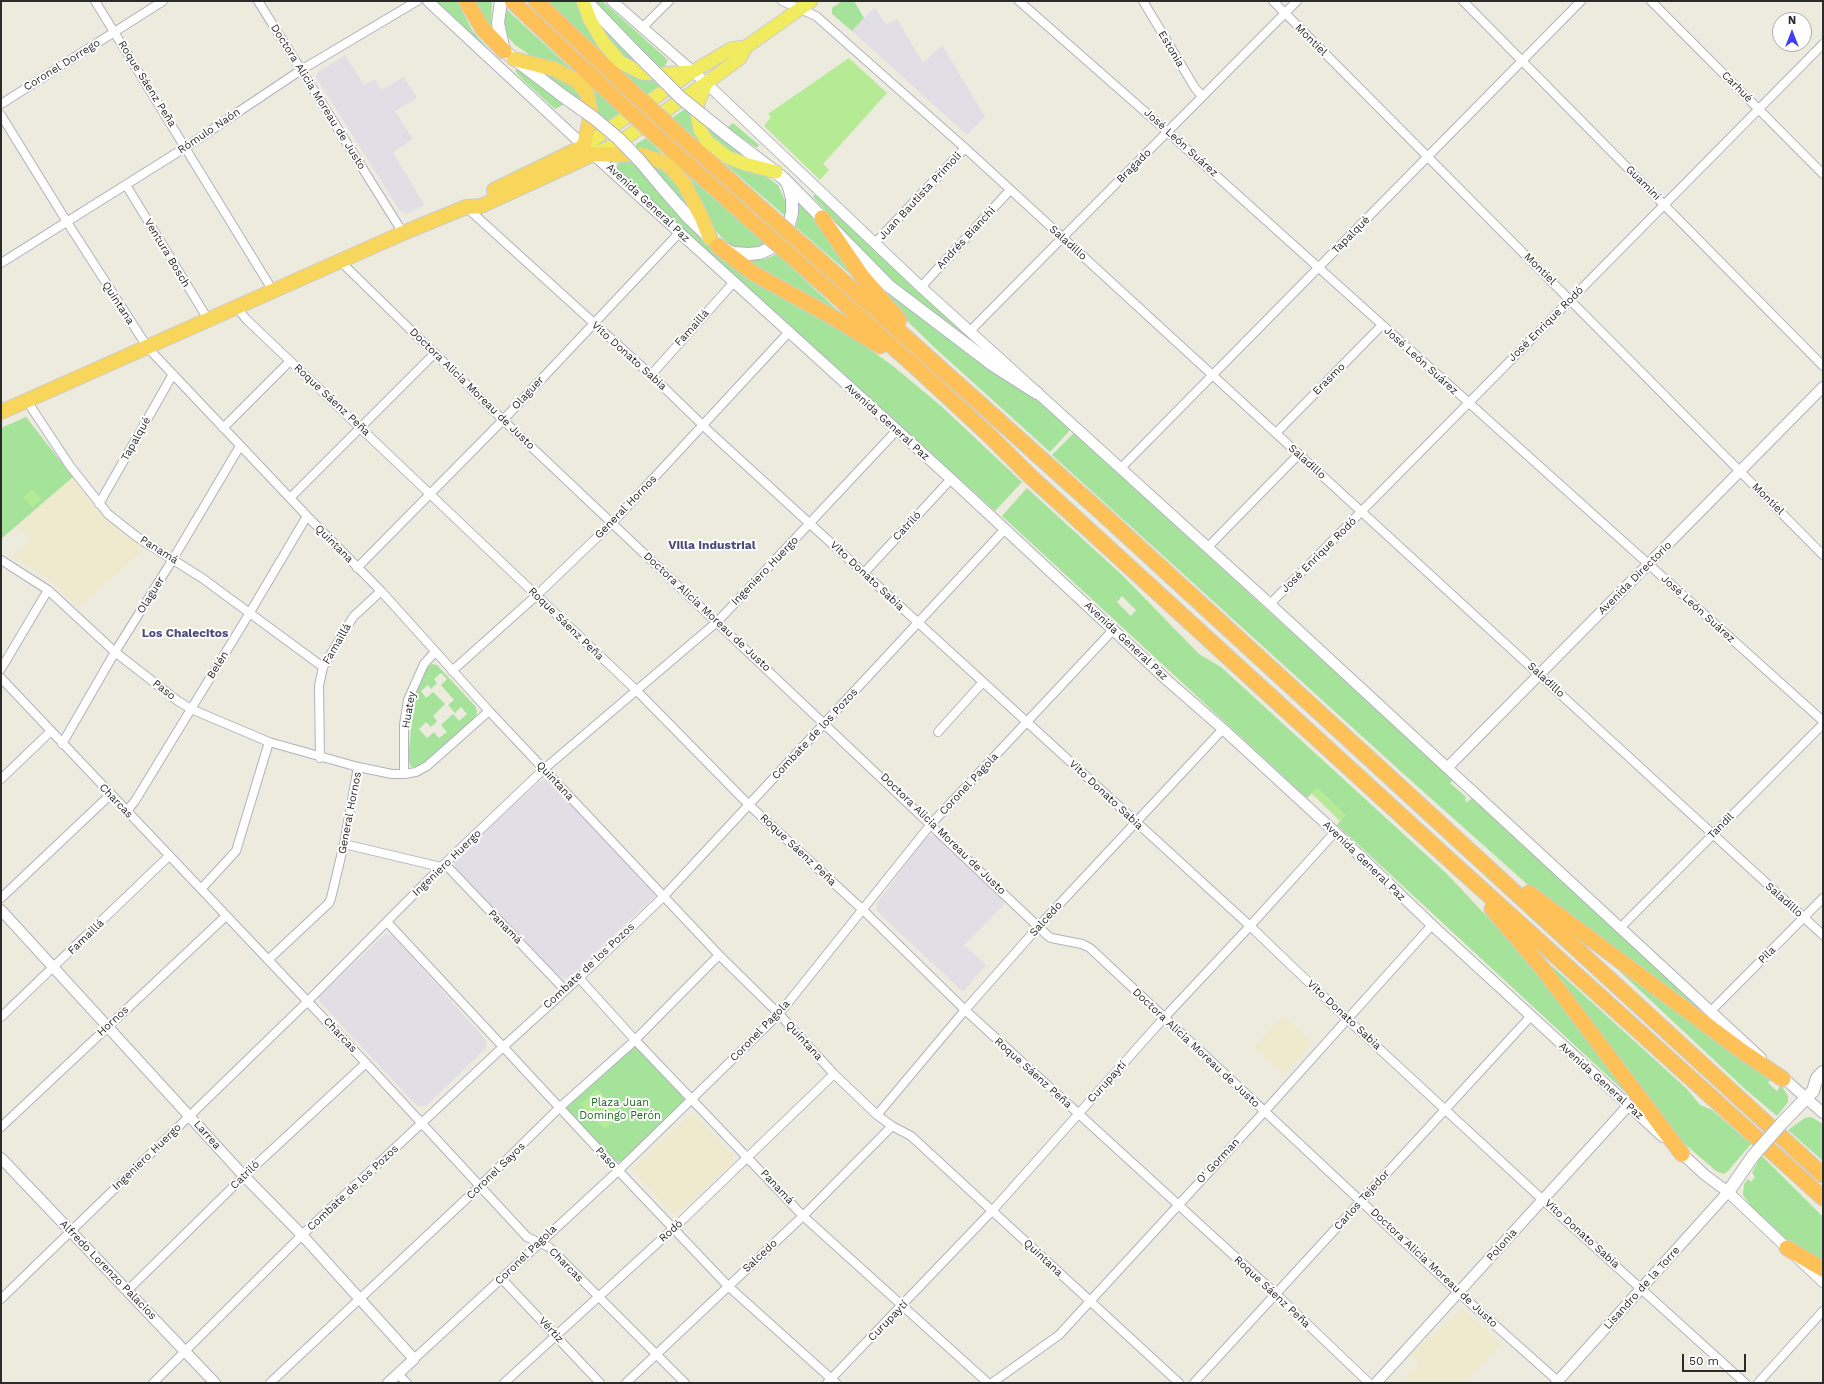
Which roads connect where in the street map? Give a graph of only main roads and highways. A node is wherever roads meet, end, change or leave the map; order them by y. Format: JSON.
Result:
{"nodes":[{"id":1,"x":466,"y":1,"type":"edge"},
{"id":2,"x":501,"y":1,"type":"edge"},
{"id":3,"x":536,"y":1,"type":"edge"},
{"id":4,"x":583,"y":1,"type":"edge"},
{"id":5,"x":586,"y":1,"type":"edge"},
{"id":6,"x":806,"y":5,"type":"edge"},
{"id":7,"x":517,"y":6,"type":"edge"},
{"id":8,"x":746,"y":47,"type":"junction"},
{"id":9,"x":509,"y":55,"type":"junction"},
{"id":10,"x":692,"y":72,"type":"junction"},
{"id":11,"x":706,"y":84,"type":"junction"},
{"id":12,"x":589,"y":150,"type":"junction"},
{"id":13,"x":776,"y":172,"type":"junction"},
{"id":14,"x":787,"y":182,"type":"junction"},
{"id":15,"x":822,"y":218,"type":"junction"},
{"id":16,"x":714,"y":242,"type":"junction"},
{"id":17,"x":931,"y":359,"type":"junction"},
{"id":18,"x":921,"y":372,"type":"junction"},
{"id":19,"x":1037,"y":393,"type":"road end"},
{"id":20,"x":1,"y":412,"type":"edge"},
{"id":21,"x":1462,"y":842,"type":"junction"},
{"id":22,"x":1454,"y":864,"type":"junction"},
{"id":23,"x":1823,"y":1072,"type":"edge"},
{"id":24,"x":1783,"y":1079,"type":"road end"},
{"id":25,"x":1814,"y":1093,"type":"edge"},
{"id":26,"x":1682,"y":1154,"type":"road end"},
{"id":27,"x":1823,"y":1175,"type":"edge"},
{"id":28,"x":1728,"y":1192,"type":"road end"},
{"id":29,"x":1823,"y":1198,"type":"edge"},
{"id":30,"x":1787,"y":1248,"type":"road end"},
{"id":31,"x":1823,"y":1269,"type":"edge"}],
"edges":[{"from":1,"to":9,"type":"highway"},
{"from":2,"to":9,"type":"main road"},
{"from":3,"to":17,"type":"highway","bridge":true},
{"from":4,"to":10,"type":"main road"},
{"from":5,"to":13,"type":"main road","bridge":true},
{"from":6,"to":8,"type":"main road"},
{"from":7,"to":18,"type":"highway","bridge":true},
{"from":8,"to":10,"type":"main road"},
{"from":8,"to":11,"type":"main road"},
{"from":9,"to":12,"type":"highway"},
{"from":9,"to":16,"type":"main road","bridge":true},
{"from":10,"to":12,"type":"main road"},
{"from":11,"to":12,"type":"main road"},
{"from":11,"to":13,"type":"main road"},
{"from":12,"to":16,"type":"highway"},
{"from":12,"to":20,"type":"highway"},
{"from":13,"to":14,"type":"main road"},
{"from":14,"to":15,"type":"main road"},
{"from":14,"to":16,"type":"main road"},
{"from":15,"to":17,"type":"highway"},
{"from":15,"to":19,"type":"main road"},
{"from":16,"to":18,"type":"highway"},
{"from":17,"to":21,"type":"highway"},
{"from":18,"to":22,"type":"highway"},
{"from":21,"to":24,"type":"highway"},
{"from":21,"to":27,"type":"highway"},
{"from":22,"to":26,"type":"highway"},
{"from":22,"to":29,"type":"highway"},
{"from":23,"to":25,"type":"main road"},
{"from":25,"to":28,"type":"main road","bridge":true},
{"from":30,"to":31,"type":"highway"}]}
